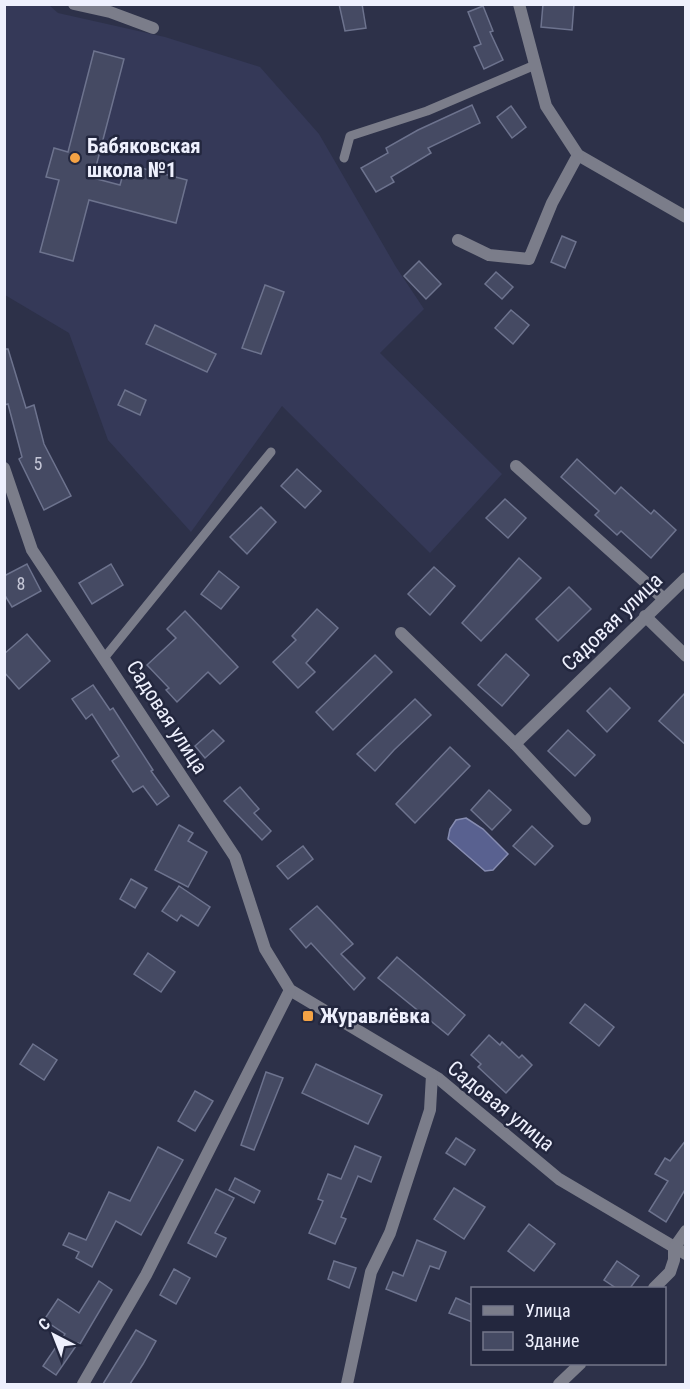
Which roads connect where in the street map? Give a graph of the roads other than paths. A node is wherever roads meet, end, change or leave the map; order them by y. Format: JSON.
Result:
{"nodes":[{"id":1,"x":74,"y":4,"type":"edge"},
{"id":2,"x":519,"y":4,"type":"edge"},
{"id":3,"x":153,"y":28,"type":"dead end"},
{"id":4,"x":535,"y":65,"type":"junction"},
{"id":5,"x":578,"y":155,"type":"junction"},
{"id":6,"x":344,"y":158,"type":"dead end"},
{"id":7,"x":686,"y":217,"type":"edge"},
{"id":8,"x":458,"y":240,"type":"dead end"},
{"id":9,"x":271,"y":452,"type":"dead end"},
{"id":10,"x":516,"y":466,"type":"dead end"},
{"id":11,"x":4,"y":468,"type":"edge"},
{"id":12,"x":686,"y":578,"type":"edge"},
{"id":13,"x":664,"y":598,"type":"junction"},
{"id":14,"x":645,"y":616,"type":"junction"},
{"id":15,"x":401,"y":633,"type":"dead end"},
{"id":16,"x":686,"y":656,"type":"edge"},
{"id":17,"x":105,"y":657,"type":"junction"},
{"id":18,"x":515,"y":744,"type":"junction"},
{"id":19,"x":585,"y":819,"type":"dead end"},
{"id":20,"x":290,"y":990,"type":"junction"},
{"id":21,"x":432,"y":1075,"type":"junction"},
{"id":22,"x":686,"y":1231,"type":"edge"},
{"id":23,"x":680,"y":1251,"type":"edge"},
{"id":24,"x":655,"y":1287,"type":"edge"},
{"id":25,"x":579,"y":1365,"type":"edge"},
{"id":26,"x":82,"y":1384,"type":"edge"},
{"id":27,"x":347,"y":1384,"type":"edge"},
{"id":28,"x":559,"y":1384,"type":"edge"}],
"edges":[{"from":1,"to":3,"type":"street"},
{"from":2,"to":4,"type":"street"},
{"from":4,"to":5,"type":"street"},
{"from":4,"to":6,"type":"lane"},
{"from":5,"to":7,"type":"street"},
{"from":5,"to":8,"type":"street"},
{"from":9,"to":17,"type":"lane"},
{"from":10,"to":13,"type":"street"},
{"from":11,"to":17,"type":"street","name":"Садовая улица"},
{"from":12,"to":13,"type":"street","name":"Садовая улица"},
{"from":13,"to":14,"type":"street","name":"Садовая улица"},
{"from":14,"to":16,"type":"street"},
{"from":14,"to":18,"type":"street","name":"Садовая улица"},
{"from":15,"to":18,"type":"street"},
{"from":17,"to":20,"type":"street","name":"Садовая улица"},
{"from":18,"to":19,"type":"street"},
{"from":20,"to":21,"type":"street","name":"Садовая улица"},
{"from":20,"to":26,"type":"street"},
{"from":21,"to":23,"type":"street","name":"Садовая улица"},
{"from":21,"to":27,"type":"street"},
{"from":22,"to":23,"type":"street"},
{"from":23,"to":24,"type":"street"},
{"from":25,"to":28,"type":"street"}]}
